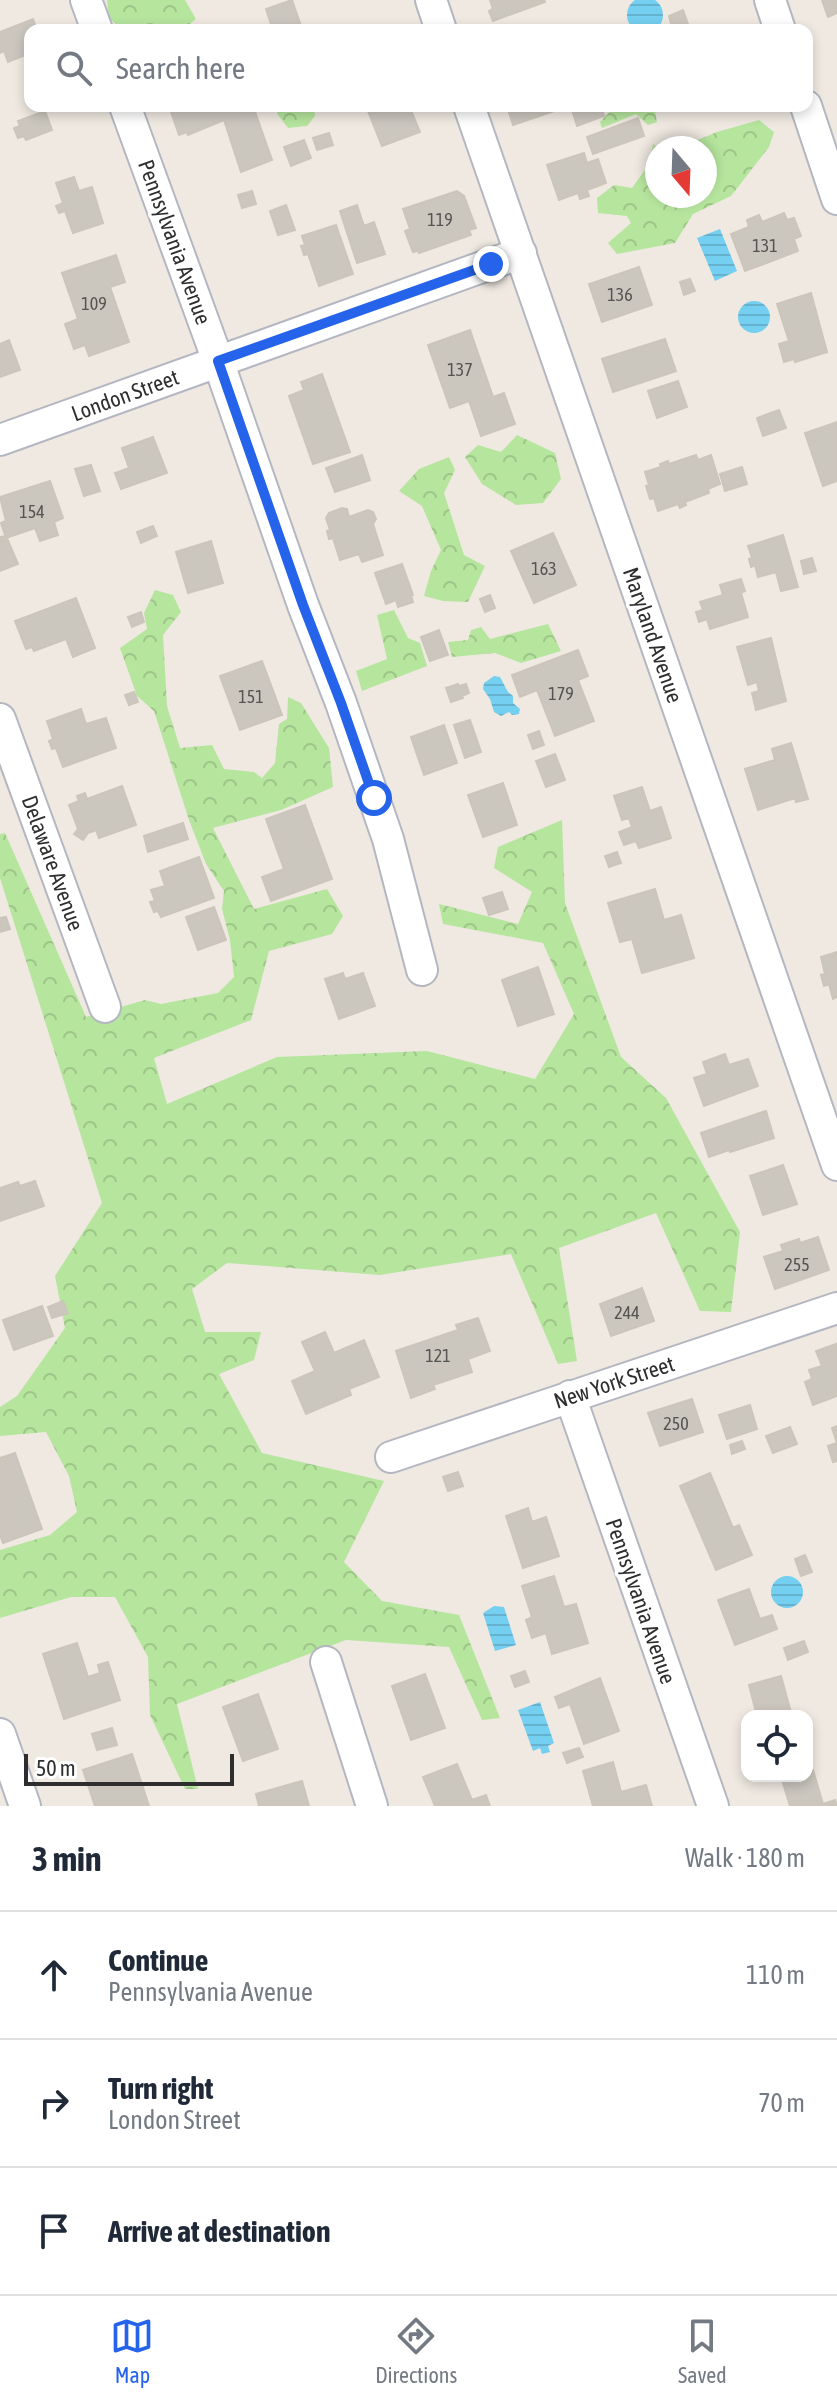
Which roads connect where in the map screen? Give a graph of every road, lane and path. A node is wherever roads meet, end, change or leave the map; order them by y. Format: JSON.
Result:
{"nodes":[{"id":1,"x":86,"y":0,"type":"edge"},
{"id":2,"x":431,"y":0,"type":"edge"},
{"id":3,"x":770,"y":0,"type":"edge"},
{"id":4,"x":95,"y":24,"type":"edge"},
{"id":5,"x":439,"y":24,"type":"edge"},
{"id":6,"x":778,"y":24,"type":"edge"},
{"id":7,"x":127,"y":112,"type":"edge"},
{"id":8,"x":471,"y":112,"type":"edge"},
{"id":9,"x":808,"y":112,"type":"edge"},
{"id":10,"x":837,"y":199,"type":"edge"},
{"id":11,"x":521,"y":253,"type":"junction"},
{"id":12,"x":218,"y":361,"type":"junction"},
{"id":13,"x":0,"y":440,"type":"edge"},
{"id":14,"x":0,"y":719,"type":"edge"},
{"id":15,"x":422,"y":970,"type":"dead end"},
{"id":16,"x":105,"y":1007,"type":"dead end"},
{"id":17,"x":837,"y":1165,"type":"edge"},
{"id":18,"x":837,"y":1308,"type":"edge"},
{"id":19,"x":570,"y":1396,"type":"junction"},
{"id":20,"x":391,"y":1457,"type":"dead end"},
{"id":21,"x":326,"y":1662,"type":"dead end"},
{"id":22,"x":0,"y":1734,"type":"edge"},
{"id":23,"x":25,"y":1806,"type":"edge"},
{"id":24,"x":372,"y":1806,"type":"edge"},
{"id":25,"x":713,"y":1806,"type":"edge"}],
"edges":[{"from":1,"to":4,"type":"street"},
{"from":2,"to":5,"type":"street"},
{"from":3,"to":6,"type":"street"},
{"from":7,"to":12,"type":"street","name":"Pennsylvania Avenue"},
{"from":8,"to":11,"type":"street","name":"Maryland Avenue"},
{"from":9,"to":10,"type":"street"},
{"from":11,"to":12,"type":"street","name":"London Street"},
{"from":11,"to":17,"type":"street","name":"Maryland Avenue"},
{"from":12,"to":13,"type":"street","name":"London Street"},
{"from":12,"to":15,"type":"street","name":"Pennsylvania Avenue"},
{"from":14,"to":16,"type":"street","name":"Delaware Avenue"},
{"from":18,"to":19,"type":"street","name":"New York Street"},
{"from":19,"to":20,"type":"street","name":"New York Street"},
{"from":19,"to":25,"type":"street","name":"Pennsylvania Avenue"},
{"from":21,"to":24,"type":"street"},
{"from":22,"to":23,"type":"street"}]}
